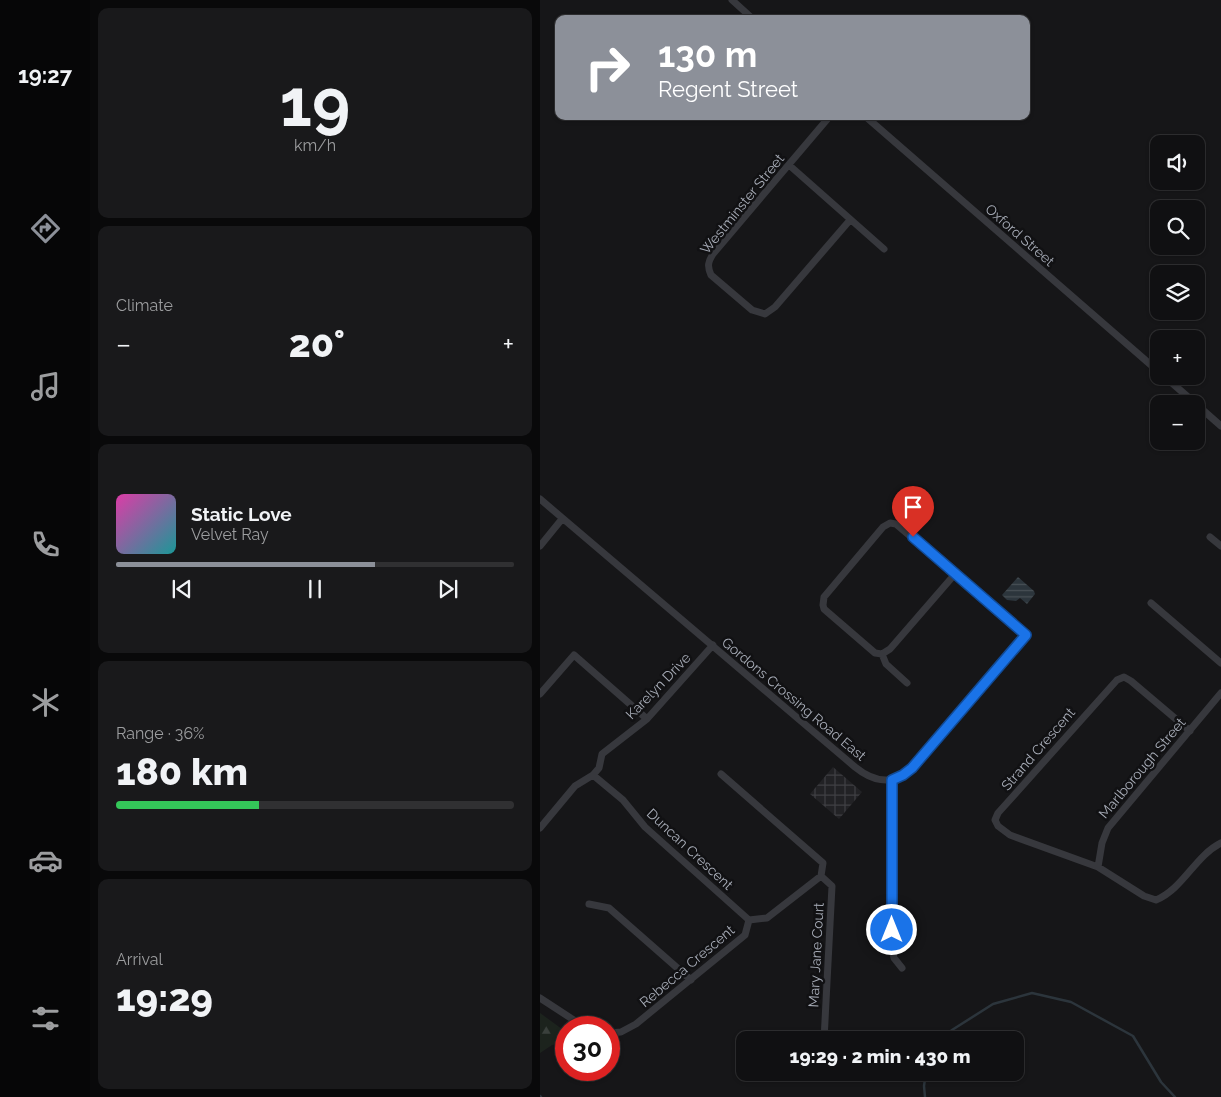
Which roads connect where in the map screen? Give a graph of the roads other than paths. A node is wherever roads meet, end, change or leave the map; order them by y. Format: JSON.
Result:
{"nodes":[{"id":1,"x":732,"y":0,"type":"edge"},
{"id":2,"x":749,"y":15,"type":"edge"},
{"id":3,"x":827,"y":120,"type":"edge"},
{"id":4,"x":870,"y":120,"type":"edge"},
{"id":5,"x":789,"y":166,"type":"junction"},
{"id":6,"x":850,"y":220,"type":"junction"},
{"id":7,"x":884,"y":249,"type":"dead end"},
{"id":8,"x":1150,"y":364,"type":"edge"},
{"id":9,"x":1174,"y":385,"type":"edge"},
{"id":10,"x":1186,"y":395,"type":"edge"},
{"id":11,"x":1205,"y":412,"type":"edge"},
{"id":12,"x":1221,"y":426,"type":"edge"},
{"id":13,"x":540,"y":500,"type":"edge"},
{"id":14,"x":562,"y":519,"type":"junction"},
{"id":15,"x":1210,"y":537,"type":"dead end"},
{"id":16,"x":540,"y":546,"type":"edge"},
{"id":17,"x":1221,"y":546,"type":"edge"},
{"id":18,"x":955,"y":574,"type":"junction"},
{"id":19,"x":1151,"y":603,"type":"dead end"},
{"id":20,"x":713,"y":645,"type":"junction"},
{"id":21,"x":882,"y":654,"type":"junction"},
{"id":22,"x":1221,"y":663,"type":"edge"},
{"id":23,"x":907,"y":683,"type":"dead end"},
{"id":24,"x":1221,"y":693,"type":"edge"},
{"id":25,"x":540,"y":694,"type":"edge"},
{"id":26,"x":648,"y":719,"type":"junction"},
{"id":27,"x":1190,"y":731,"type":"junction"},
{"id":28,"x":721,"y":774,"type":"dead end"},
{"id":29,"x":593,"y":775,"type":"junction"},
{"id":30,"x":892,"y":780,"type":"junction"},
{"id":31,"x":540,"y":828,"type":"edge"},
{"id":32,"x":1221,"y":843,"type":"edge"},
{"id":33,"x":1098,"y":867,"type":"junction"},
{"id":34,"x":821,"y":876,"type":"junction"},
{"id":35,"x":589,"y":904,"type":"dead end"},
{"id":36,"x":749,"y":920,"type":"junction"},
{"id":37,"x":902,"y":968,"type":"dead end"},
{"id":38,"x":691,"y":980,"type":"junction"},
{"id":39,"x":540,"y":998,"type":"edge"},
{"id":40,"x":568,"y":1016,"type":"edge"},
{"id":41,"x":824,"y":1031,"type":"edge"},
{"id":42,"x":620,"y":1032,"type":"edge"}],
"edges":[{"from":1,"to":2,"type":"street"},
{"from":3,"to":5,"type":"street","name":"Westminster Street"},
{"from":4,"to":8,"type":"street","name":"Oxford Street"},
{"from":5,"to":6,"type":"street"},
{"from":5,"to":6,"type":"street","name":"Westminster Street"},
{"from":6,"to":7,"type":"street"},
{"from":9,"to":10,"type":"street"},
{"from":11,"to":12,"type":"street"},
{"from":13,"to":14,"type":"street","name":"Gordons Crossing Road East"},
{"from":14,"to":16,"type":"street"},
{"from":14,"to":20,"type":"street","name":"Gordons Crossing Road East"},
{"from":15,"to":17,"type":"street"},
{"from":18,"to":21,"type":"street"},
{"from":18,"to":21,"type":"street"},
{"from":18,"to":30,"type":"street"},
{"from":19,"to":22,"type":"street"},
{"from":20,"to":26,"type":"street","name":"Karelyn Drive"},
{"from":20,"to":30,"type":"street","name":"Gordons Crossing Road East"},
{"from":21,"to":23,"type":"street"},
{"from":24,"to":27,"type":"street","name":"Marlborough Street"},
{"from":25,"to":26,"type":"street"},
{"from":26,"to":29,"type":"street","name":"Karelyn Drive"},
{"from":27,"to":33,"type":"street","name":"Marlborough Street"},
{"from":27,"to":33,"type":"street","name":"Strand Crescent"},
{"from":28,"to":34,"type":"street"},
{"from":29,"to":31,"type":"street","name":"Karelyn Drive"},
{"from":29,"to":36,"type":"street","name":"Duncan Crescent"},
{"from":30,"to":37,"type":"street"},
{"from":32,"to":33,"type":"street"},
{"from":34,"to":36,"type":"street","name":"Rebecca Crescent"},
{"from":34,"to":41,"type":"street","name":"Mary Jane Court"},
{"from":35,"to":38,"type":"street"},
{"from":36,"to":38,"type":"street","name":"Rebecca Crescent"},
{"from":38,"to":42,"type":"street","name":"Rebecca Crescent"},
{"from":39,"to":40,"type":"street"}]}
